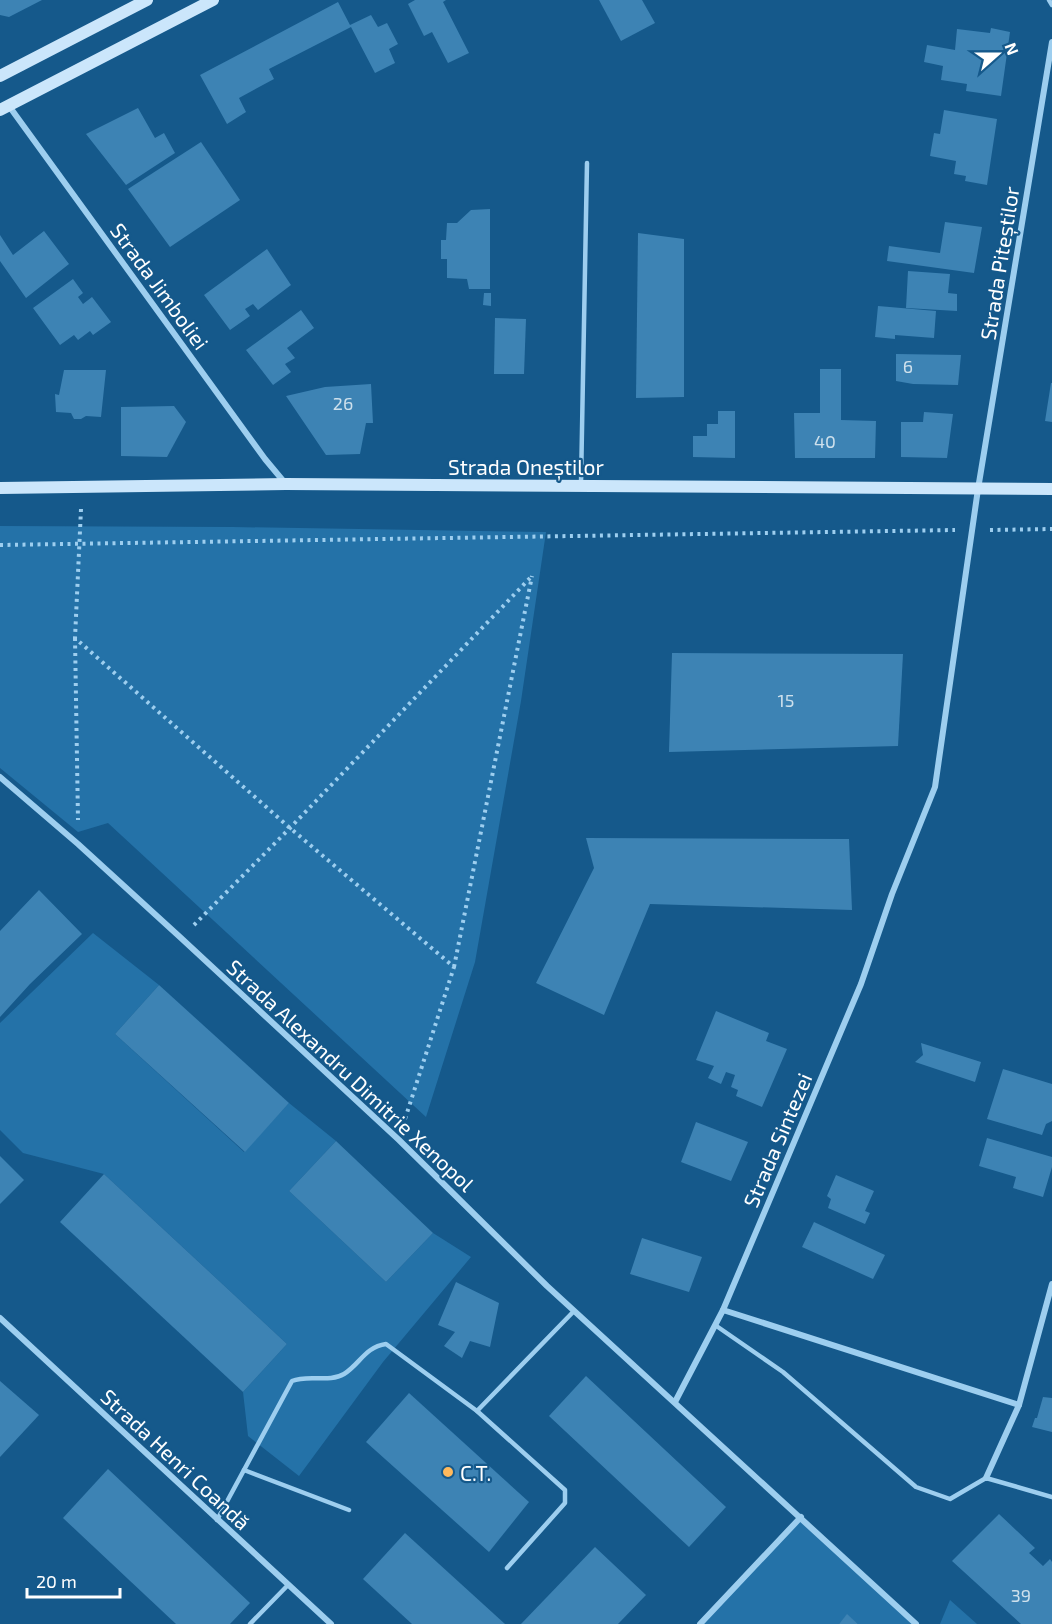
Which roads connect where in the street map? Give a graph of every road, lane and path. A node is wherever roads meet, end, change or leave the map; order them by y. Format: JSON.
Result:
{"nodes":[{"id":1,"x":147,"y":0,"type":"edge"},
{"id":2,"x":213,"y":0,"type":"edge"},
{"id":3,"x":1049,"y":0,"type":"edge"},
{"id":4,"x":1052,"y":5,"type":"edge"},
{"id":5,"x":1052,"y":42,"type":"edge"},
{"id":6,"x":0,"y":76,"type":"edge"},
{"id":7,"x":4,"y":108,"type":"edge"},
{"id":8,"x":587,"y":163,"type":"dead end"},
{"id":9,"x":286,"y":484,"type":"junction"},
{"id":10,"x":581,"y":486,"type":"junction"},
{"id":11,"x":82,"y":487,"type":"junction"},
{"id":12,"x":0,"y":488,"type":"edge"},
{"id":13,"x":978,"y":489,"type":"junction"},
{"id":14,"x":1052,"y":489,"type":"edge"},
{"id":15,"x":1052,"y":529,"type":"edge"},
{"id":16,"x":972,"y":530,"type":"junction"},
{"id":17,"x":79,"y":544,"type":"junction"},
{"id":18,"x":0,"y":545,"type":"edge"},
{"id":19,"x":75,"y":638,"type":"junction"},
{"id":20,"x":1,"y":780,"type":"edge"},
{"id":21,"x":290,"y":828,"type":"junction"},
{"id":22,"x":78,"y":844,"type":"junction"},
{"id":23,"x":181,"y":938,"type":"junction"},
{"id":24,"x":454,"y":967,"type":"junction"},
{"id":25,"x":399,"y":1140,"type":"junction"},
{"id":26,"x":1052,"y":1284,"type":"edge"},
{"id":27,"x":723,"y":1310,"type":"junction"},
{"id":28,"x":574,"y":1311,"type":"junction"},
{"id":29,"x":0,"y":1318,"type":"edge"},
{"id":30,"x":715,"y":1325,"type":"junction"},
{"id":31,"x":675,"y":1402,"type":"junction"},
{"id":32,"x":1019,"y":1405,"type":"junction"},
{"id":33,"x":477,"y":1411,"type":"junction"},
{"id":34,"x":244,"y":1470,"type":"junction"},
{"id":35,"x":986,"y":1478,"type":"junction"},
{"id":36,"x":1052,"y":1497,"type":"edge"},
{"id":37,"x":349,"y":1510,"type":"dead end"},
{"id":38,"x":801,"y":1517,"type":"junction"},
{"id":39,"x":217,"y":1520,"type":"junction"},
{"id":40,"x":507,"y":1568,"type":"dead end"},
{"id":41,"x":288,"y":1585,"type":"junction"},
{"id":42,"x":250,"y":1624,"type":"edge"},
{"id":43,"x":331,"y":1624,"type":"edge"},
{"id":44,"x":700,"y":1624,"type":"edge"},
{"id":45,"x":916,"y":1624,"type":"edge"}],
"edges":[{"from":1,"to":6,"type":"street"},
{"from":2,"to":7,"type":"street"},
{"from":3,"to":4,"type":"lane"},
{"from":5,"to":13,"type":"street","name":"Strada Piteștilor"},
{"from":7,"to":9,"type":"street","name":"Strada Jimboliei"},
{"from":8,"to":10,"type":"lane"},
{"from":9,"to":10,"type":"street","name":"Strada Oneștilor"},
{"from":9,"to":11,"type":"street","name":"Strada Oneștilor"},
{"from":10,"to":13,"type":"street","name":"Strada Oneștilor"},
{"from":11,"to":12,"type":"street","name":"Strada Oneștilor"},
{"from":11,"to":17,"type":"path"},
{"from":13,"to":14,"type":"street","name":"Strada Oneștilor"},
{"from":13,"to":16,"type":"street","name":"Strada Piteștilor"},
{"from":15,"to":16,"type":"path"},
{"from":16,"to":17,"type":"path"},
{"from":16,"to":27,"type":"street","name":"Strada Sintezei"},
{"from":17,"to":18,"type":"path"},
{"from":17,"to":19,"type":"path"},
{"from":19,"to":21,"type":"path"},
{"from":19,"to":22,"type":"path"},
{"from":20,"to":22,"type":"street","name":"Strada Alexandru Dimitrie Xenopol"},
{"from":21,"to":23,"type":"path"},
{"from":21,"to":24,"type":"path"},
{"from":21,"to":24,"type":"path"},
{"from":22,"to":23,"type":"street","name":"Strada Alexandru Dimitrie Xenopol"},
{"from":23,"to":25,"type":"street","name":"Strada Alexandru Dimitrie Xenopol"},
{"from":24,"to":25,"type":"path"},
{"from":25,"to":28,"type":"street","name":"Strada Alexandru Dimitrie Xenopol"},
{"from":26,"to":32,"type":"street"},
{"from":27,"to":30,"type":"street"},
{"from":27,"to":32,"type":"street"},
{"from":28,"to":31,"type":"street","name":"Strada Alexandru Dimitrie Xenopol"},
{"from":28,"to":33,"type":"lane"},
{"from":29,"to":39,"type":"street","name":"Strada Henri Coandă"},
{"from":30,"to":31,"type":"street"},
{"from":30,"to":35,"type":"lane"},
{"from":31,"to":38,"type":"street","name":"Strada Alexandru Dimitrie Xenopol"},
{"from":32,"to":35,"type":"street"},
{"from":33,"to":34,"type":"lane"},
{"from":33,"to":40,"type":"lane"},
{"from":34,"to":37,"type":"lane"},
{"from":34,"to":39,"type":"lane"},
{"from":35,"to":36,"type":"lane"},
{"from":38,"to":44,"type":"street"},
{"from":38,"to":45,"type":"street","name":"Strada Alexandru Dimitrie Xenopol"},
{"from":39,"to":41,"type":"street","name":"Strada Henri Coandă"},
{"from":41,"to":42,"type":"lane"},
{"from":41,"to":43,"type":"street","name":"Strada Henri Coandă"}]}
